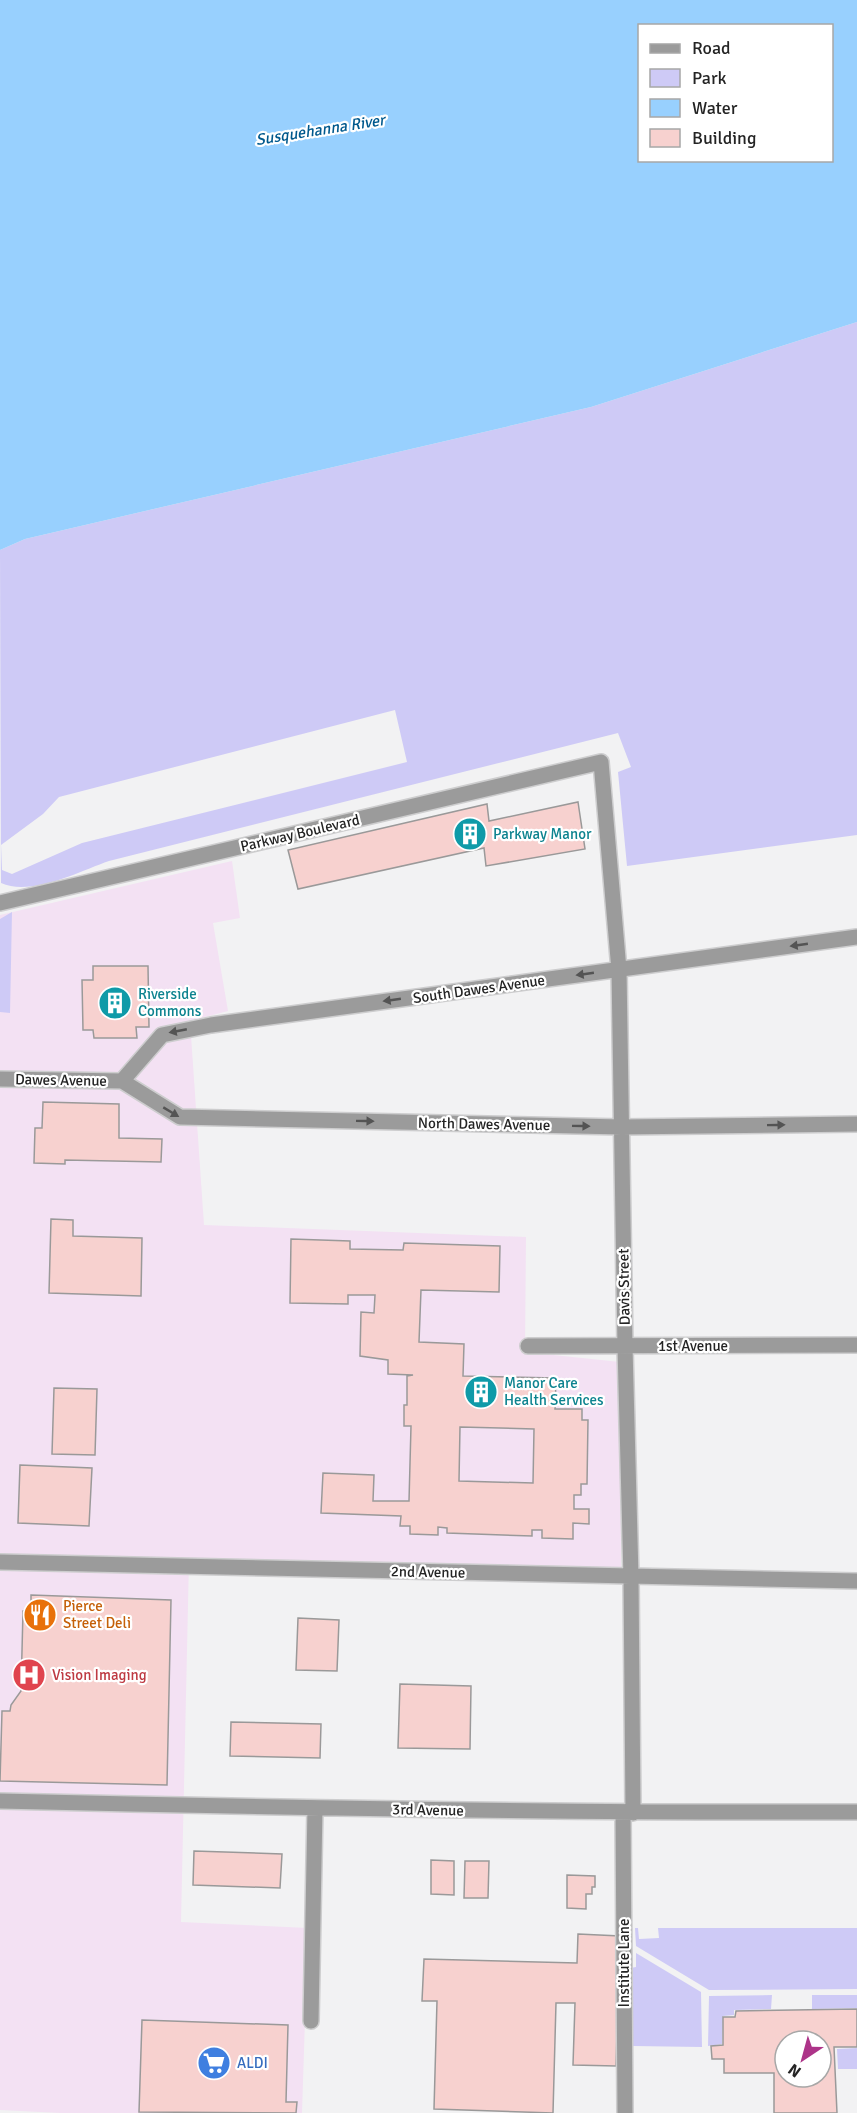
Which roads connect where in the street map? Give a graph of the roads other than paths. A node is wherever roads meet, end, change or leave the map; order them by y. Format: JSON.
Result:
{"nodes":[{"id":1,"x":601,"y":762,"type":"joint"},
{"id":2,"x":0,"y":903,"type":"edge"},
{"id":3,"x":857,"y":937,"type":"edge"},
{"id":4,"x":620,"y":970,"type":"junction"},
{"id":5,"x":0,"y":1079,"type":"edge"},
{"id":6,"x":122,"y":1081,"type":"junction"},
{"id":7,"x":857,"y":1124,"type":"edge"},
{"id":8,"x":622,"y":1127,"type":"junction"},
{"id":9,"x":528,"y":1346,"type":"dead end"},
{"id":10,"x":857,"y":1346,"type":"edge"},
{"id":11,"x":625,"y":1347,"type":"junction"},
{"id":12,"x":0,"y":1562,"type":"edge"},
{"id":13,"x":631,"y":1577,"type":"junction"},
{"id":14,"x":857,"y":1581,"type":"edge"},
{"id":15,"x":0,"y":1800,"type":"edge"},
{"id":16,"x":315,"y":1808,"type":"junction"},
{"id":17,"x":857,"y":1812,"type":"edge"},
{"id":18,"x":628,"y":1813,"type":"junction"},
{"id":19,"x":311,"y":2021,"type":"dead end"},
{"id":20,"x":625,"y":2113,"type":"edge"}],
"edges":[{"from":1,"to":2,"type":"street","name":"Parkway Boulevard"},
{"from":1,"to":4,"type":"street","name":"Davis Street"},
{"from":3,"to":4,"type":"street","name":"South Dawes Avenue","one_way":true},
{"from":4,"to":6,"type":"street","name":"South Dawes Avenue","one_way":true},
{"from":4,"to":8,"type":"street","name":"Davis Street"},
{"from":5,"to":6,"type":"street","name":"Dawes Avenue"},
{"from":6,"to":8,"type":"street","name":"North Dawes Avenue","one_way":true},
{"from":8,"to":7,"type":"street","name":"North Dawes Avenue","one_way":true},
{"from":8,"to":11,"type":"street","name":"Davis Street"},
{"from":9,"to":11,"type":"street","name":"1st Avenue"},
{"from":10,"to":11,"type":"street","name":"1st Avenue"},
{"from":11,"to":13,"type":"street","name":"Davis Street"},
{"from":12,"to":13,"type":"street","name":"2nd Avenue"},
{"from":13,"to":14,"type":"street","name":"2nd Avenue"},
{"from":13,"to":18,"type":"street","name":"Davis Street"},
{"from":15,"to":16,"type":"street","name":"3rd Avenue"},
{"from":16,"to":18,"type":"street","name":"3rd Avenue"},
{"from":16,"to":19,"type":"street"},
{"from":17,"to":18,"type":"street","name":"3rd Avenue"},
{"from":18,"to":20,"type":"street","name":"Institute Lane"}]}
